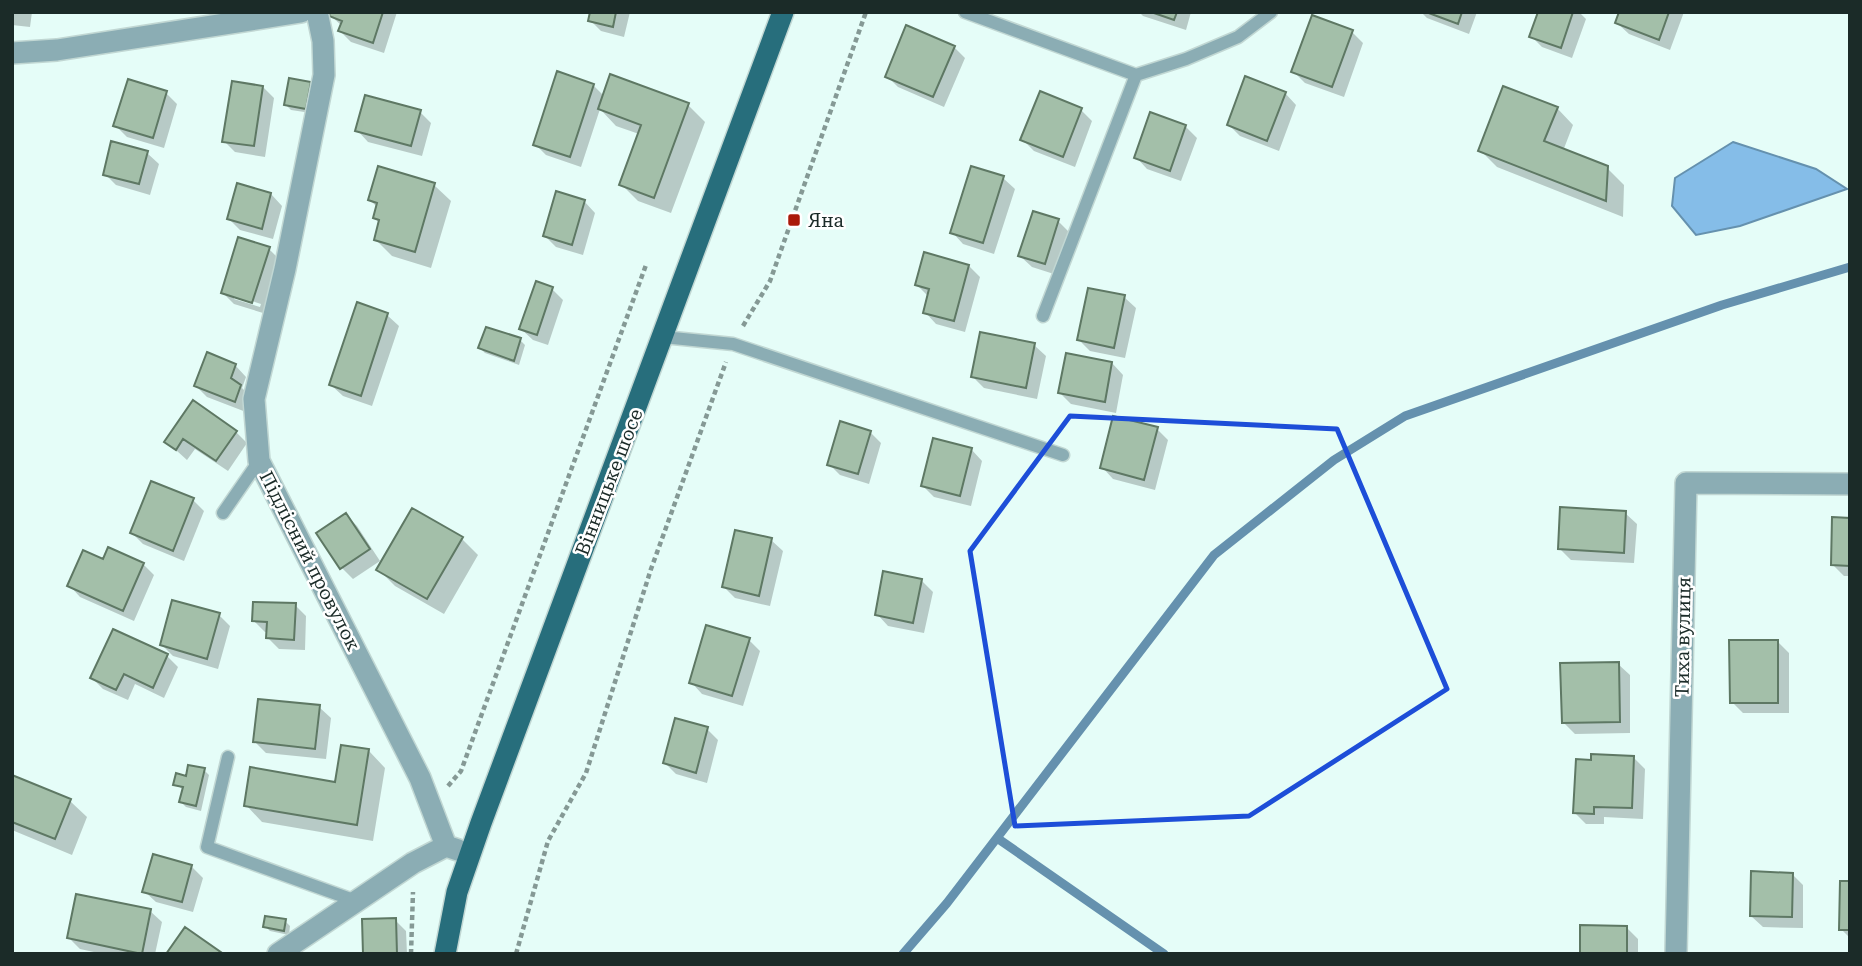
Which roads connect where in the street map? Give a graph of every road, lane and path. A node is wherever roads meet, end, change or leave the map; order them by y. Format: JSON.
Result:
{"nodes":[{"id":1,"x":301,"y":12,"type":"edge"},
{"id":2,"x":317,"y":12,"type":"edge"},
{"id":3,"x":783,"y":12,"type":"edge"},
{"id":4,"x":866,"y":12,"type":"edge"},
{"id":5,"x":965,"y":12,"type":"edge"},
{"id":6,"x":1271,"y":12,"type":"edge"},
{"id":7,"x":12,"y":53,"type":"edge"},
{"id":8,"x":1136,"y":75,"type":"junction"},
{"id":9,"x":646,"y":265,"type":"dead end"},
{"id":10,"x":1043,"y":316,"type":"dead end"},
{"id":11,"x":663,"y":337,"type":"junction"},
{"id":12,"x":733,"y":344,"type":"junction"},
{"id":13,"x":1063,"y":455,"type":"dead end"},
{"id":14,"x":259,"y":461,"type":"junction"},
{"id":15,"x":1850,"y":484,"type":"edge"},
{"id":16,"x":223,"y":513,"type":"dead end"},
{"id":17,"x":228,"y":757,"type":"dead end"},
{"id":18,"x":431,"y":806,"type":"junction"},
{"id":19,"x":446,"y":846,"type":"junction"},
{"id":20,"x":470,"y":853,"type":"junction"},
{"id":21,"x":356,"y":901,"type":"junction"},
{"id":22,"x":278,"y":954,"type":"edge"},
{"id":23,"x":445,"y":954,"type":"edge"},
{"id":24,"x":516,"y":954,"type":"edge"},
{"id":25,"x":1676,"y":954,"type":"edge"}],
"edges":[{"from":1,"to":7,"type":"street"},
{"from":2,"to":14,"type":"street","name":"Підлісний провулок"},
{"from":3,"to":11,"type":"main road","name":"Вінницьке шосе"},
{"from":4,"to":12,"type":"path"},
{"from":5,"to":8,"type":"lane"},
{"from":6,"to":8,"type":"lane"},
{"from":8,"to":10,"type":"lane"},
{"from":9,"to":18,"type":"path"},
{"from":11,"to":12,"type":"lane"},
{"from":11,"to":20,"type":"main road","name":"Вінницьке шосе"},
{"from":12,"to":13,"type":"lane"},
{"from":12,"to":24,"type":"path"},
{"from":14,"to":16,"type":"lane"},
{"from":14,"to":18,"type":"street","name":"Підлісний провулок"},
{"from":15,"to":25,"type":"street","name":"Тиха вулиця"},
{"from":17,"to":21,"type":"lane"},
{"from":18,"to":19,"type":"street","name":"Підлісний провулок"},
{"from":19,"to":20,"type":"street"},
{"from":19,"to":21,"type":"street"},
{"from":20,"to":23,"type":"main road","name":"Вінницьке шосе"},
{"from":21,"to":22,"type":"street"}]}
